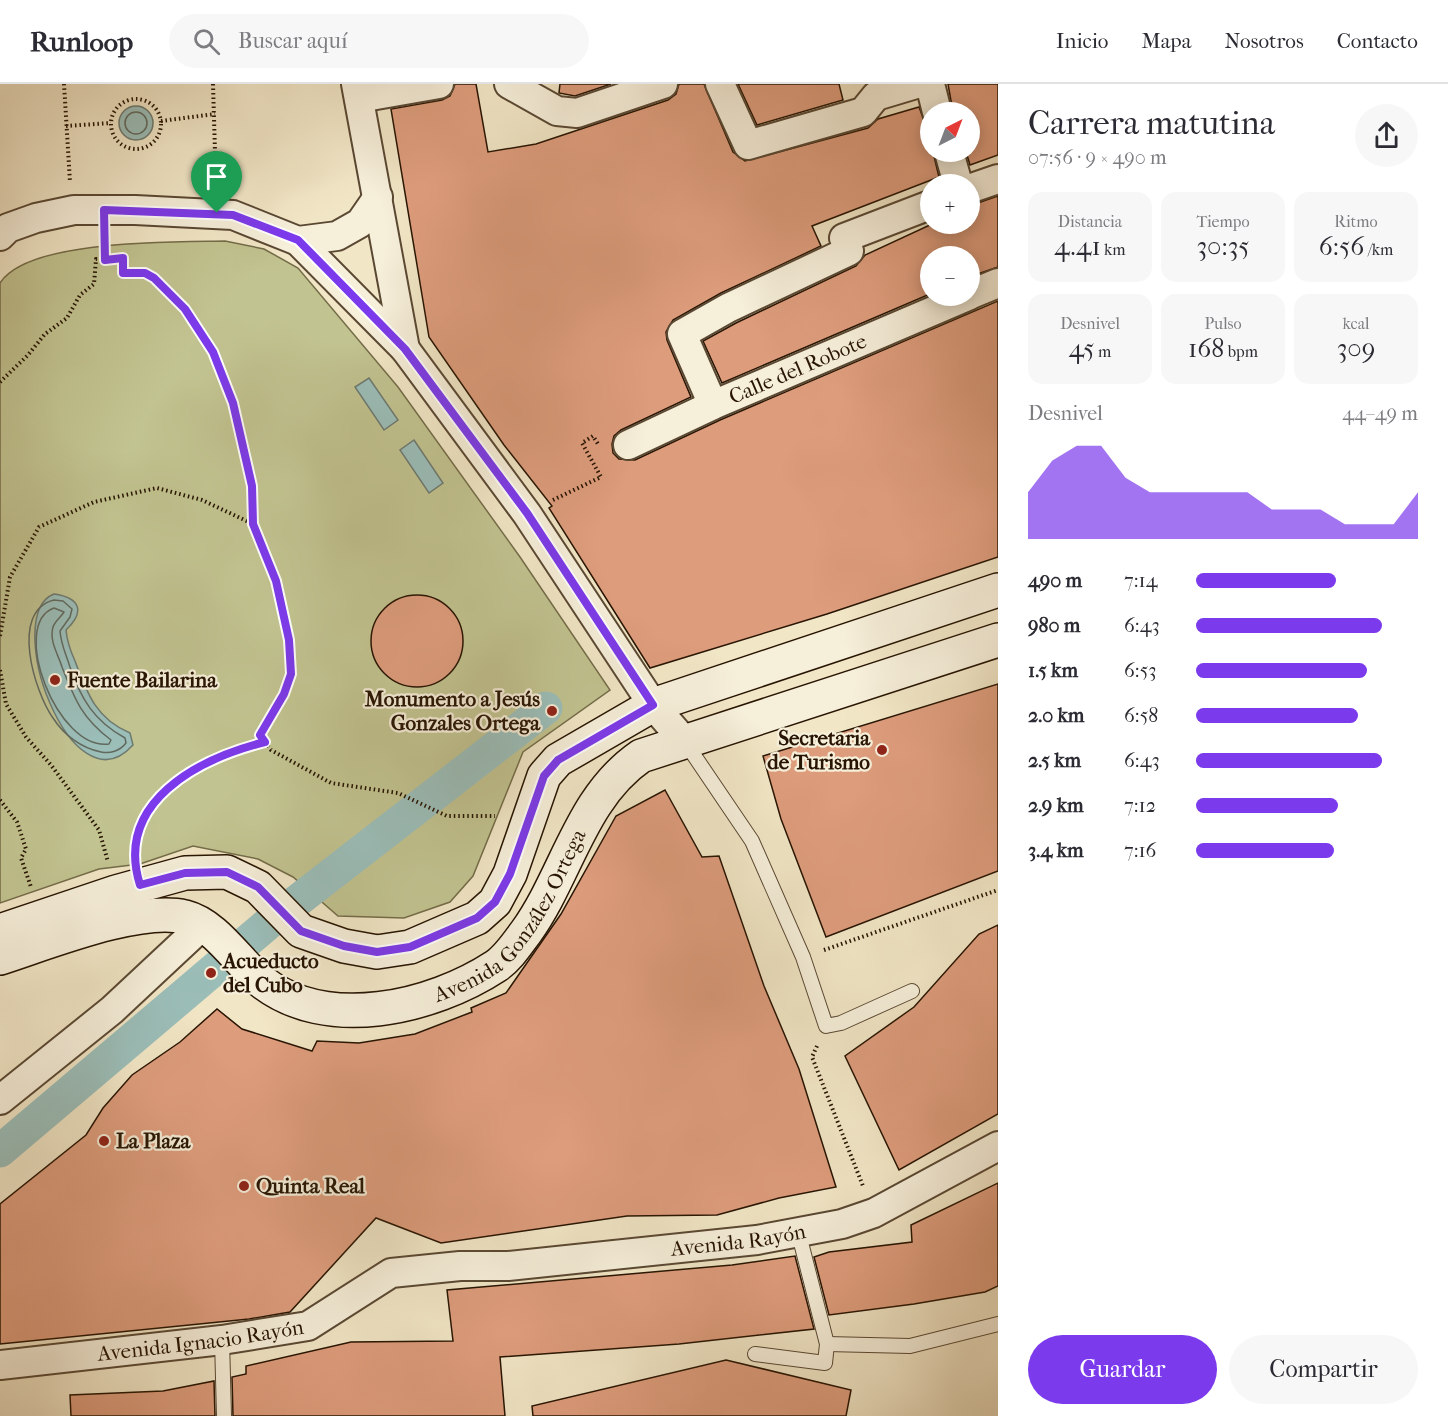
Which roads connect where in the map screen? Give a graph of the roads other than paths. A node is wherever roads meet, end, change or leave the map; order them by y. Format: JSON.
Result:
{"nodes":[{"id":1,"x":439,"y":84,"type":"edge"},
{"id":2,"x":509,"y":84,"type":"edge"},
{"id":3,"x":663,"y":84,"type":"edge"},
{"id":4,"x":720,"y":84,"type":"edge"},
{"id":5,"x":916,"y":84,"type":"edge"},
{"id":6,"x":930,"y":84,"type":"edge"},
{"id":7,"x":357,"y":91,"type":"edge"},
{"id":8,"x":934,"y":102,"type":"edge"},
{"id":9,"x":998,"y":179,"type":"edge"},
{"id":10,"x":980,"y":185,"type":"edge"},
{"id":11,"x":378,"y":196,"type":"junction"},
{"id":12,"x":920,"y":209,"type":"edge"},
{"id":13,"x":0,"y":236,"type":"edge"},
{"id":14,"x":298,"y":240,"type":"junction"},
{"id":15,"x":998,"y":283,"type":"edge"},
{"id":16,"x":980,"y":290,"type":"edge"},
{"id":17,"x":942,"y":306,"type":"edge"},
{"id":18,"x":405,"y":349,"type":"junction"},
{"id":19,"x":713,"y":405,"type":"junction"},
{"id":20,"x":616,"y":449,"type":"road end"},
{"id":21,"x":998,"y":590,"type":"edge"},
{"id":22,"x":998,"y":640,"type":"edge"},
{"id":23,"x":653,"y":705,"type":"junction"},
{"id":24,"x":685,"y":742,"type":"junction"},
{"id":25,"x":203,"y":925,"type":"junction"},
{"id":26,"x":0,"y":931,"type":"edge"},
{"id":27,"x":0,"y":958,"type":"edge"},
{"id":28,"x":912,"y":992,"type":"dead end"},
{"id":29,"x":0,"y":1100,"type":"edge"},
{"id":30,"x":998,"y":1146,"type":"edge"},
{"id":31,"x":798,"y":1231,"type":"junction"},
{"id":32,"x":459,"y":1266,"type":"joint"},
{"id":33,"x":998,"y":1324,"type":"edge"},
{"id":34,"x":222,"y":1340,"type":"junction"},
{"id":35,"x":827,"y":1344,"type":"junction"},
{"id":36,"x":755,"y":1354,"type":"dead end"},
{"id":37,"x":0,"y":1365,"type":"edge"},
{"id":38,"x":224,"y":1416,"type":"edge"}],
"edges":[{"from":1,"to":7,"type":"street"},
{"from":2,"to":3,"type":"street"},
{"from":4,"to":5,"type":"street"},
{"from":6,"to":8,"type":"street"},
{"from":7,"to":11,"type":"street"},
{"from":9,"to":10,"type":"street"},
{"from":11,"to":14,"type":"street"},
{"from":11,"to":18,"type":"street"},
{"from":12,"to":19,"type":"street"},
{"from":13,"to":14,"type":"street"},
{"from":14,"to":18,"type":"street"},
{"from":15,"to":16,"type":"street","name":"Calle del Robote"},
{"from":17,"to":19,"type":"street","name":"Calle del Robote"},
{"from":18,"to":23,"type":"street"},
{"from":19,"to":20,"type":"street","name":"Calle del Robote"},
{"from":21,"to":23,"type":"street","name":"Avenida González Ortega"},
{"from":22,"to":24,"type":"street","name":"Avenida González Ortega"},
{"from":23,"to":24,"type":"street"},
{"from":23,"to":26,"type":"street","name":"Avenida González Ortega"},
{"from":24,"to":25,"type":"street","name":"Avenida González Ortega"},
{"from":24,"to":28,"type":"lane"},
{"from":25,"to":27,"type":"street","name":"Avenida González Ortega"},
{"from":25,"to":29,"type":"street"},
{"from":30,"to":31,"type":"street","name":"Avenida Rayón"},
{"from":31,"to":32,"type":"street","name":"Avenida Rayón"},
{"from":31,"to":35,"type":"lane"},
{"from":32,"to":34,"type":"street","name":"Avenida Ignacio Rayón"},
{"from":33,"to":35,"type":"lane"},
{"from":34,"to":37,"type":"street","name":"Avenida Ignacio Rayón"},
{"from":34,"to":38,"type":"lane"},
{"from":35,"to":36,"type":"lane"}]}
